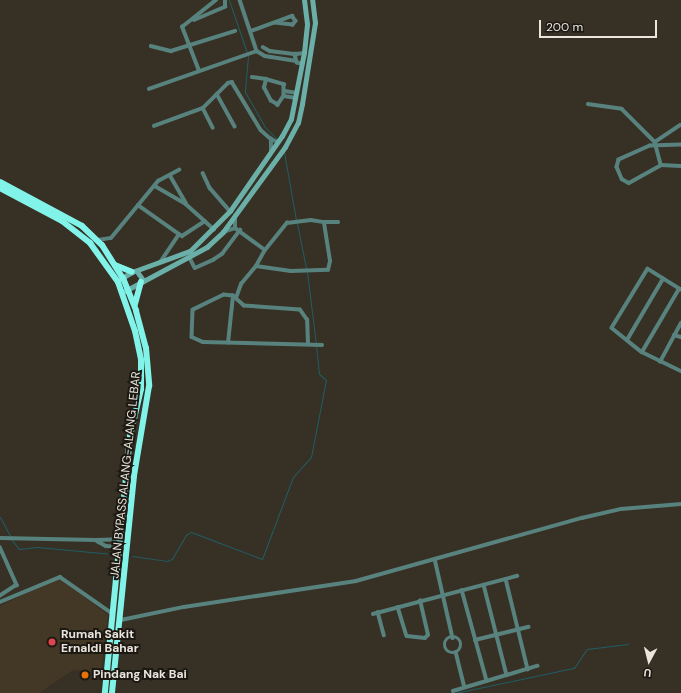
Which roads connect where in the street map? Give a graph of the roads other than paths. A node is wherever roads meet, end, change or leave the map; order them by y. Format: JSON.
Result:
{"nodes":[{"id":1,"x":216,"y":0,"type":"edge"},
{"id":2,"x":225,"y":0,"type":"edge"},
{"id":3,"x":242,"y":0,"type":"edge"},
{"id":4,"x":304,"y":0,"type":"edge"},
{"id":5,"x":312,"y":0,"type":"edge"},
{"id":6,"x":189,"y":22,"type":"junction"},
{"id":7,"x":275,"y":22,"type":"junction"},
{"id":8,"x":235,"y":31,"type":"dead end"},
{"id":9,"x":251,"y":31,"type":"junction"},
{"id":10,"x":151,"y":46,"type":"dead end"},
{"id":11,"x":191,"y":47,"type":"junction"},
{"id":12,"x":263,"y":47,"type":"dead end"},
{"id":13,"x":257,"y":50,"type":"junction"},
{"id":14,"x":270,"y":51,"type":"junction"},
{"id":15,"x":304,"y":52,"type":"junction"},
{"id":16,"x":296,"y":54,"type":"junction"},
{"id":17,"x":269,"y":57,"type":"junction"},
{"id":18,"x":295,"y":61,"type":"junction"},
{"id":19,"x":302,"y":64,"type":"junction"},
{"id":20,"x":199,"y":71,"type":"junction"},
{"id":21,"x":252,"y":78,"type":"dead end"},
{"id":22,"x":266,"y":79,"type":"junction"},
{"id":23,"x":149,"y":89,"type":"dead end"},
{"id":24,"x":285,"y":91,"type":"junction"},
{"id":25,"x":217,"y":94,"type":"junction"},
{"id":26,"x":296,"y":95,"type":"junction"},
{"id":27,"x":284,"y":96,"type":"junction"},
{"id":28,"x":588,"y":104,"type":"dead end"},
{"id":29,"x":202,"y":108,"type":"junction"},
{"id":30,"x":681,"y":124,"type":"edge"},
{"id":31,"x":154,"y":126,"type":"dead end"},
{"id":32,"x":235,"y":126,"type":"dead end"},
{"id":33,"x":213,"y":128,"type":"dead end"},
{"id":34,"x":271,"y":139,"type":"junction"},
{"id":35,"x":278,"y":141,"type":"junction"},
{"id":36,"x":655,"y":143,"type":"junction"},
{"id":37,"x":681,"y":146,"type":"edge"},
{"id":38,"x":271,"y":151,"type":"junction"},
{"id":39,"x":661,"y":165,"type":"junction"},
{"id":40,"x":681,"y":166,"type":"edge"},
{"id":41,"x":179,"y":170,"type":"dead end"},
{"id":42,"x":257,"y":172,"type":"junction"},
{"id":43,"x":203,"y":173,"type":"dead end"},
{"id":44,"x":170,"y":175,"type":"junction"},
{"id":45,"x":263,"y":176,"type":"junction"},
{"id":46,"x":253,"y":178,"type":"junction"},
{"id":47,"x":0,"y":182,"type":"edge"},
{"id":48,"x":258,"y":183,"type":"junction"},
{"id":49,"x":155,"y":186,"type":"junction"},
{"id":50,"x":0,"y":188,"type":"edge"},
{"id":51,"x":186,"y":204,"type":"junction"},
{"id":52,"x":138,"y":206,"type":"junction"},
{"id":53,"x":230,"y":211,"type":"junction"},
{"id":54,"x":235,"y":216,"type":"junction"},
{"id":55,"x":205,"y":221,"type":"junction"},
{"id":56,"x":324,"y":222,"type":"junction"},
{"id":57,"x":338,"y":222,"type":"dead end"},
{"id":58,"x":236,"y":228,"type":"junction"},
{"id":59,"x":214,"y":229,"type":"junction"},
{"id":60,"x":240,"y":230,"type":"junction"},
{"id":61,"x":223,"y":232,"type":"junction"},
{"id":62,"x":179,"y":234,"type":"junction"},
{"id":63,"x":98,"y":240,"type":"junction"},
{"id":64,"x":265,"y":250,"type":"junction"},
{"id":65,"x":190,"y":258,"type":"junction"},
{"id":66,"x":160,"y":264,"type":"junction"},
{"id":67,"x":115,"y":265,"type":"junction"},
{"id":68,"x":256,"y":266,"type":"junction"},
{"id":69,"x":135,"y":271,"type":"junction"},
{"id":70,"x":124,"y":278,"type":"junction"},
{"id":71,"x":663,"y":279,"type":"junction"},
{"id":72,"x":117,"y":281,"type":"junction"},
{"id":73,"x":142,"y":281,"type":"junction"},
{"id":74,"x":128,"y":289,"type":"junction"},
{"id":75,"x":680,"y":290,"type":"edge"},
{"id":76,"x":122,"y":292,"type":"junction"},
{"id":77,"x":235,"y":297,"type":"junction"},
{"id":78,"x":136,"y":311,"type":"junction"},
{"id":79,"x":681,"y":323,"type":"edge"},
{"id":80,"x":674,"y":335,"type":"junction"},
{"id":81,"x":681,"y":337,"type":"edge"},
{"id":82,"x":627,"y":340,"type":"junction"},
{"id":83,"x":228,"y":343,"type":"junction"},
{"id":84,"x":310,"y":345,"type":"junction"},
{"id":85,"x":320,"y":345,"type":"dead end"},
{"id":86,"x":642,"y":352,"type":"junction"},
{"id":87,"x":660,"y":362,"type":"junction"},
{"id":88,"x":681,"y":371,"type":"edge"},
{"id":89,"x":681,"y":504,"type":"edge"},
{"id":90,"x":0,"y":538,"type":"edge"},
{"id":91,"x":122,"y":538,"type":"junction"},
{"id":92,"x":96,"y":540,"type":"junction"},
{"id":93,"x":0,"y":547,"type":"edge"},
{"id":94,"x":123,"y":553,"type":"junction"},
{"id":95,"x":435,"y":559,"type":"junction"},
{"id":96,"x":516,"y":576,"type":"dead end"},
{"id":97,"x":506,"y":579,"type":"junction"},
{"id":98,"x":484,"y":585,"type":"junction"},
{"id":99,"x":462,"y":590,"type":"junction"},
{"id":100,"x":442,"y":595,"type":"junction"},
{"id":101,"x":0,"y":596,"type":"edge"},
{"id":102,"x":420,"y":601,"type":"junction"},
{"id":103,"x":0,"y":602,"type":"edge"},
{"id":104,"x":398,"y":607,"type":"junction"},
{"id":105,"x":378,"y":612,"type":"junction"},
{"id":106,"x":114,"y":614,"type":"junction"},
{"id":107,"x":373,"y":614,"type":"dead end"},
{"id":108,"x":120,"y":620,"type":"junction"},
{"id":109,"x":528,"y":627,"type":"dead end"},
{"id":110,"x":519,"y":630,"type":"junction"},
{"id":111,"x":384,"y":635,"type":"dead end"},
{"id":112,"x":496,"y":635,"type":"junction"},
{"id":113,"x":453,"y":638,"type":"junction"},
{"id":114,"x":475,"y":640,"type":"junction"},
{"id":115,"x":456,"y":652,"type":"junction"},
{"id":116,"x":537,"y":666,"type":"dead end"},
{"id":117,"x":528,"y":669,"type":"junction"},
{"id":118,"x":507,"y":675,"type":"junction"},
{"id":119,"x":486,"y":681,"type":"junction"},
{"id":120,"x":465,"y":687,"type":"junction"},
{"id":121,"x":452,"y":691,"type":"dead end"},
{"id":122,"x":105,"y":693,"type":"edge"},
{"id":123,"x":112,"y":693,"type":"edge"}],
"edges":[{"from":1,"to":6,"type":"street"},
{"from":2,"to":6,"type":"street"},
{"from":3,"to":9,"type":"street"},
{"from":4,"to":15,"type":"street"},
{"from":5,"to":45,"type":"street"},
{"from":6,"to":11,"type":"street"},
{"from":7,"to":7,"type":"street"},
{"from":7,"to":9,"type":"street"},
{"from":8,"to":11,"type":"street"},
{"from":9,"to":13,"type":"street"},
{"from":10,"to":11,"type":"street"},
{"from":11,"to":20,"type":"street"},
{"from":12,"to":14,"type":"street"},
{"from":13,"to":17,"type":"street"},
{"from":13,"to":20,"type":"street"},
{"from":14,"to":16,"type":"street"},
{"from":14,"to":17,"type":"street"},
{"from":15,"to":16,"type":"street"},
{"from":15,"to":19,"type":"street"},
{"from":16,"to":18,"type":"street"},
{"from":17,"to":18,"type":"street"},
{"from":18,"to":19,"type":"street"},
{"from":19,"to":26,"type":"street"},
{"from":20,"to":23,"type":"street"},
{"from":21,"to":22,"type":"street"},
{"from":22,"to":24,"type":"street"},
{"from":22,"to":27,"type":"street"},
{"from":24,"to":26,"type":"street"},
{"from":24,"to":27,"type":"street"},
{"from":25,"to":29,"type":"street"},
{"from":25,"to":32,"type":"street"},
{"from":25,"to":34,"type":"street"},
{"from":26,"to":27,"type":"street"},
{"from":26,"to":35,"type":"street"},
{"from":28,"to":36,"type":"street"},
{"from":29,"to":31,"type":"street"},
{"from":29,"to":33,"type":"street"},
{"from":30,"to":36,"type":"street"},
{"from":34,"to":35,"type":"street"},
{"from":34,"to":38,"type":"street"},
{"from":35,"to":38,"type":"street"},
{"from":36,"to":37,"type":"street"},
{"from":36,"to":39,"type":"street"},
{"from":36,"to":39,"type":"street"},
{"from":38,"to":42,"type":"street"},
{"from":39,"to":40,"type":"street"},
{"from":41,"to":44,"type":"street"},
{"from":42,"to":45,"type":"street"},
{"from":42,"to":46,"type":"street"},
{"from":43,"to":53,"type":"street"},
{"from":44,"to":49,"type":"street"},
{"from":44,"to":51,"type":"street"},
{"from":45,"to":48,"type":"street"},
{"from":46,"to":48,"type":"street"},
{"from":46,"to":53,"type":"street"},
{"from":47,"to":63,"type":"highway","name":"JALAN BYPASS ALANG-ALANG LEBAR"},
{"from":48,"to":54,"type":"street"},
{"from":49,"to":51,"type":"street"},
{"from":49,"to":52,"type":"street"},
{"from":50,"to":72,"type":"highway","name":"JALAN BYPASS ALANG-ALANG LEBAR"},
{"from":51,"to":55,"type":"street"},
{"from":52,"to":62,"type":"street"},
{"from":52,"to":63,"type":"street"},
{"from":53,"to":59,"type":"street"},
{"from":54,"to":58,"type":"street"},
{"from":54,"to":61,"type":"street"},
{"from":55,"to":59,"type":"street"},
{"from":55,"to":62,"type":"street"},
{"from":56,"to":57,"type":"street"},
{"from":56,"to":64,"type":"street"},
{"from":56,"to":68,"type":"street"},
{"from":58,"to":60,"type":"street"},
{"from":58,"to":61,"type":"street"},
{"from":59,"to":66,"type":"street"},
{"from":60,"to":64,"type":"street"},
{"from":60,"to":65,"type":"street"},
{"from":61,"to":65,"type":"street"},
{"from":62,"to":66,"type":"street"},
{"from":63,"to":67,"type":"highway","name":"JALAN BYPASS ALANG-ALANG LEBAR"},
{"from":64,"to":68,"type":"street"},
{"from":65,"to":73,"type":"street"},
{"from":66,"to":69,"type":"street"},
{"from":67,"to":69,"type":"highway"},
{"from":67,"to":70,"type":"highway","name":"JALAN BYPASS ALANG-ALANG LEBAR"},
{"from":68,"to":77,"type":"street"},
{"from":69,"to":70,"type":"street"},
{"from":69,"to":73,"type":"street"},
{"from":70,"to":72,"type":"street"},
{"from":70,"to":74,"type":"highway","name":"JALAN BYPASS ALANG-ALANG LEBAR"},
{"from":71,"to":75,"type":"street"},
{"from":71,"to":82,"type":"street"},
{"from":71,"to":82,"type":"street"},
{"from":72,"to":76,"type":"highway","name":"JALAN BYPASS ALANG-ALANG LEBAR"},
{"from":73,"to":74,"type":"street"},
{"from":73,"to":78,"type":"highway"},
{"from":74,"to":76,"type":"street"},
{"from":74,"to":78,"type":"highway","name":"JALAN BYPASS ALANG-ALANG LEBAR"},
{"from":75,"to":86,"type":"street"},
{"from":76,"to":91,"type":"highway","name":"JALAN BYPASS ALANG-ALANG LEBAR"},
{"from":77,"to":83,"type":"street"},
{"from":77,"to":83,"type":"street"},
{"from":77,"to":84,"type":"street"},
{"from":78,"to":94,"type":"highway","name":"JALAN BYPASS ALANG-ALANG LEBAR"},
{"from":79,"to":80,"type":"street"},
{"from":80,"to":81,"type":"street"},
{"from":80,"to":87,"type":"street"},
{"from":82,"to":86,"type":"street"},
{"from":83,"to":84,"type":"street"},
{"from":84,"to":85,"type":"street"},
{"from":86,"to":87,"type":"street"},
{"from":87,"to":88,"type":"street"},
{"from":89,"to":95,"type":"street"},
{"from":90,"to":92,"type":"street"},
{"from":91,"to":92,"type":"street"},
{"from":91,"to":94,"type":"highway","name":"JALAN BYPASS ALANG-ALANG LEBAR"},
{"from":92,"to":94,"type":"street"},
{"from":93,"to":101,"type":"street"},
{"from":94,"to":106,"type":"highway","name":"JALAN BYPASS ALANG-ALANG LEBAR"},
{"from":94,"to":108,"type":"highway","name":"JALAN BYPASS ALANG-ALANG LEBAR"},
{"from":95,"to":100,"type":"street"},
{"from":95,"to":108,"type":"street"},
{"from":96,"to":97,"type":"street"},
{"from":97,"to":98,"type":"street"},
{"from":97,"to":110,"type":"street"},
{"from":98,"to":99,"type":"street"},
{"from":98,"to":112,"type":"street"},
{"from":99,"to":100,"type":"street"},
{"from":99,"to":114,"type":"street"},
{"from":100,"to":102,"type":"street"},
{"from":100,"to":113,"type":"street"},
{"from":102,"to":104,"type":"street"},
{"from":102,"to":104,"type":"street"},
{"from":103,"to":106,"type":"street"},
{"from":104,"to":105,"type":"street"},
{"from":105,"to":107,"type":"street"},
{"from":105,"to":111,"type":"street"},
{"from":106,"to":122,"type":"highway","name":"JALAN BYPASS ALANG-ALANG LEBAR"},
{"from":108,"to":123,"type":"highway","name":"JALAN BYPASS ALANG-ALANG LEBAR"},
{"from":109,"to":110,"type":"street"},
{"from":110,"to":112,"type":"street"},
{"from":110,"to":117,"type":"street"},
{"from":112,"to":114,"type":"street"},
{"from":112,"to":118,"type":"street"},
{"from":113,"to":115,"type":"street"},
{"from":113,"to":115,"type":"street"},
{"from":114,"to":119,"type":"street"},
{"from":115,"to":120,"type":"street"},
{"from":116,"to":117,"type":"street"},
{"from":117,"to":118,"type":"street"},
{"from":118,"to":119,"type":"street"},
{"from":119,"to":120,"type":"street"},
{"from":120,"to":121,"type":"street"}]}
